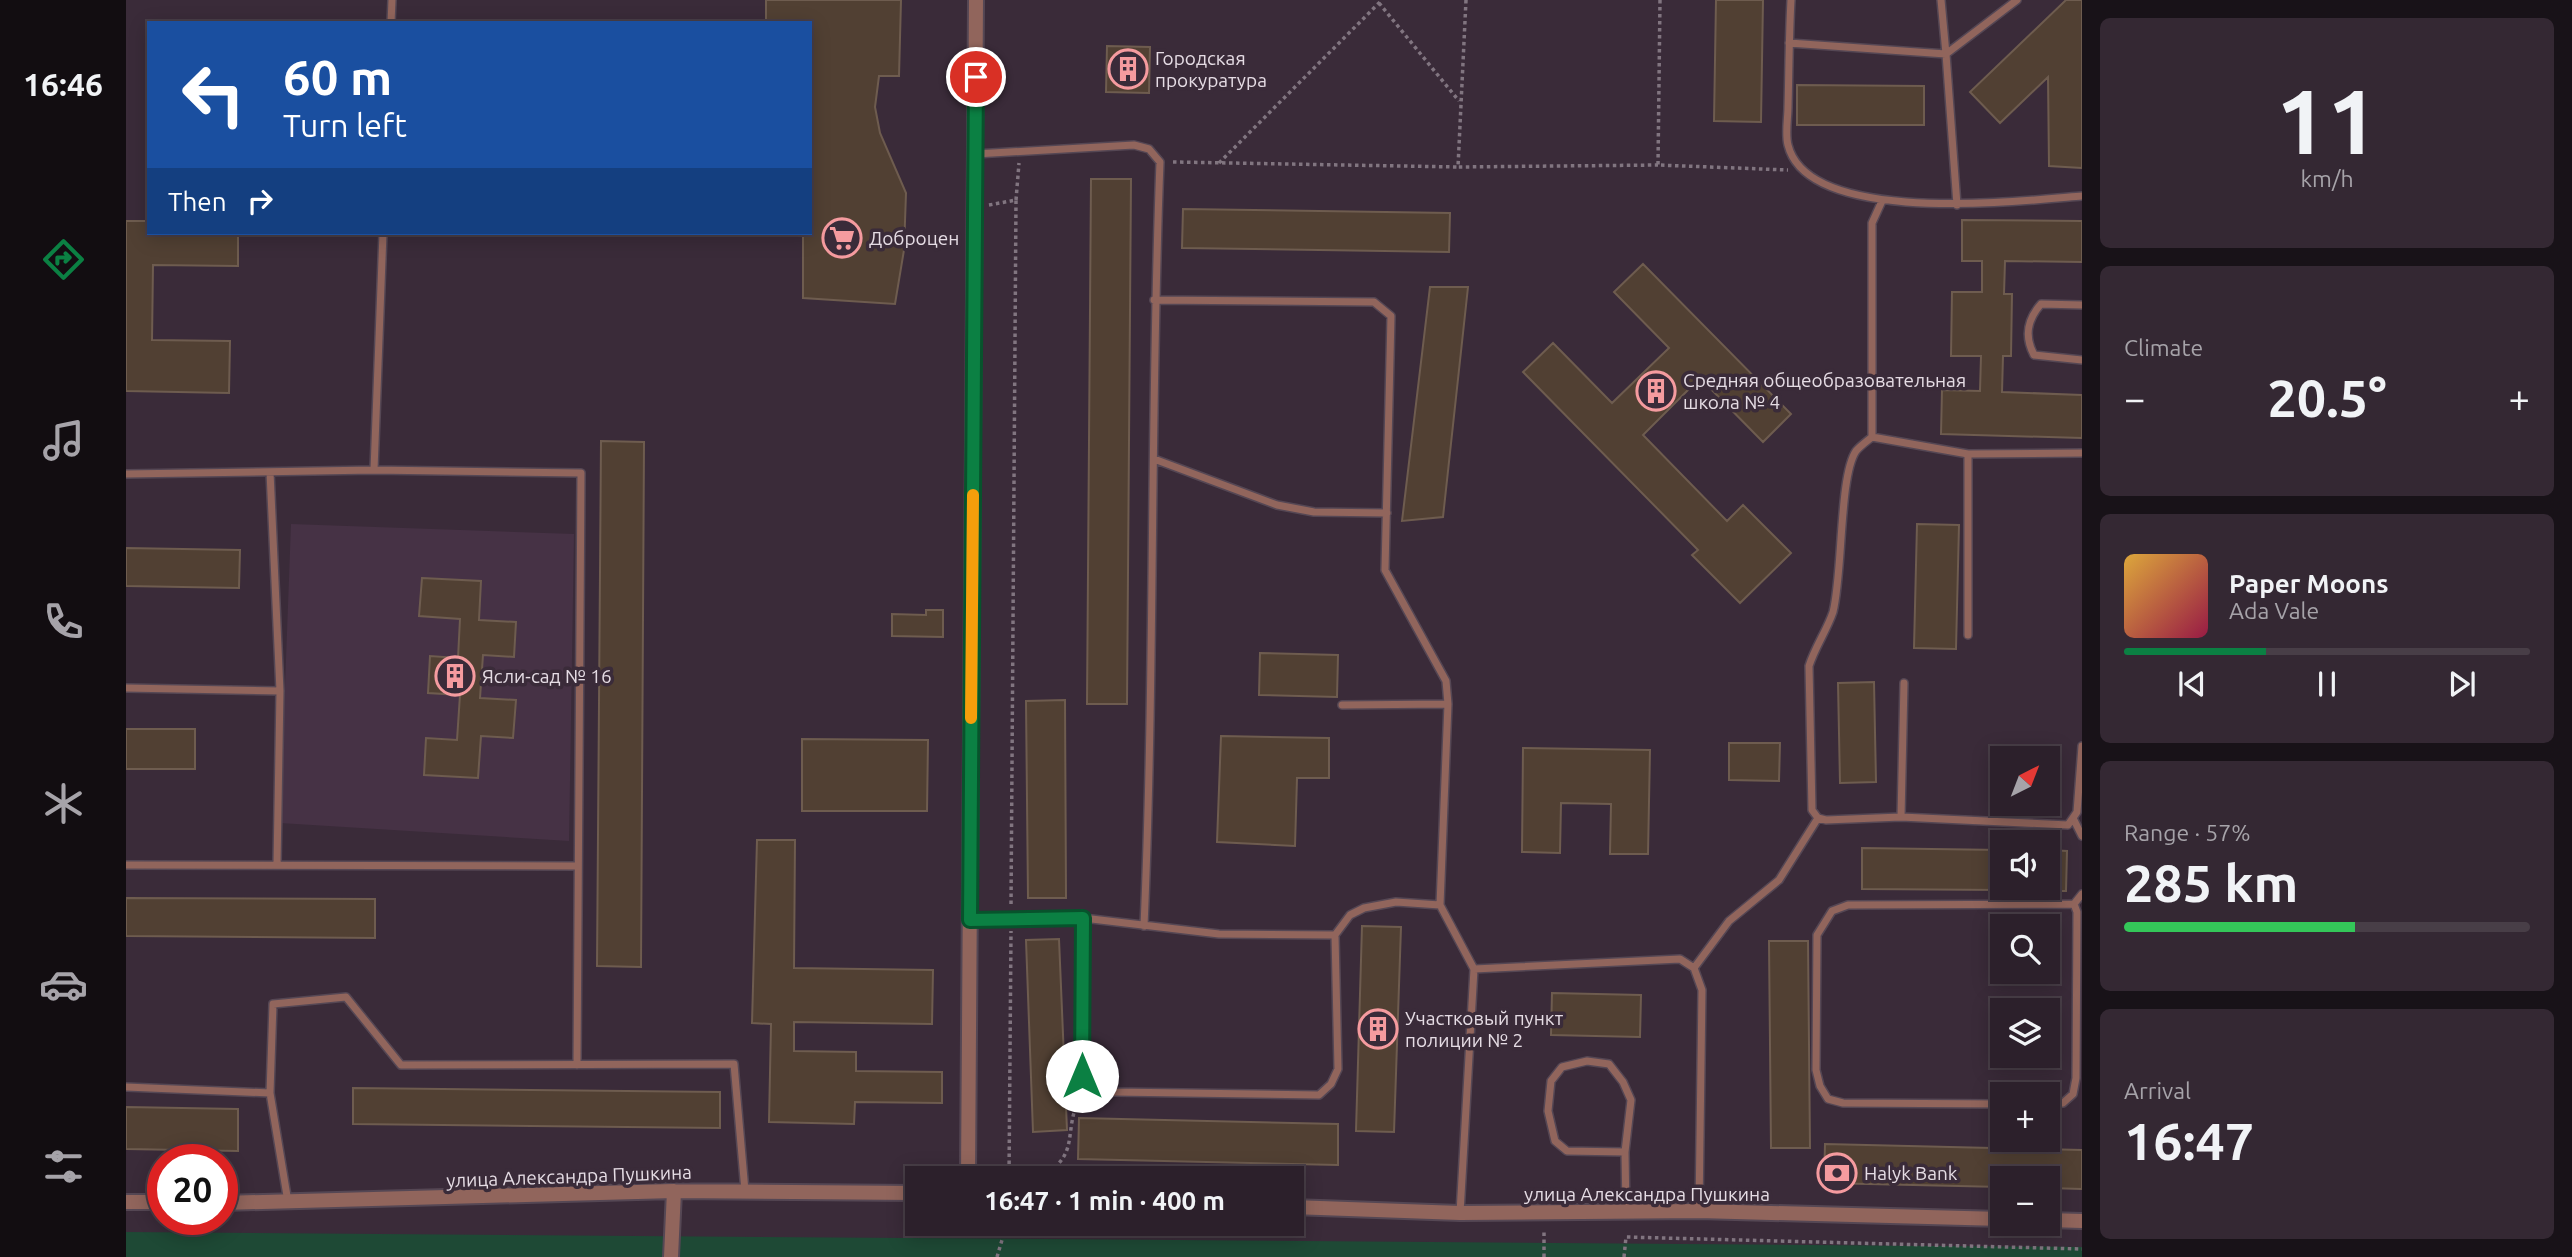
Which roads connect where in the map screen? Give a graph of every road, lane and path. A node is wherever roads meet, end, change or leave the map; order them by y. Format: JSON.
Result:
{"nodes":[{"id":1,"x":392,"y":0,"type":"edge"},
{"id":2,"x":976,"y":0,"type":"edge"},
{"id":3,"x":1466,"y":0,"type":"edge"},
{"id":4,"x":1660,"y":0,"type":"edge"},
{"id":5,"x":1791,"y":0,"type":"edge"},
{"id":6,"x":1941,"y":0,"type":"edge"},
{"id":7,"x":2017,"y":0,"type":"edge"},
{"id":8,"x":1381,"y":1,"type":"edge"},
{"id":9,"x":391,"y":21,"type":"edge"},
{"id":10,"x":1789,"y":43,"type":"junction"},
{"id":11,"x":1946,"y":54,"type":"junction"},
{"id":12,"x":1461,"y":103,"type":"junction"},
{"id":13,"x":1020,"y":152,"type":"junction"},
{"id":14,"x":975,"y":154,"type":"junction"},
{"id":15,"x":1160,"y":162,"type":"junction"},
{"id":16,"x":1219,"y":163,"type":"junction"},
{"id":17,"x":1658,"y":165,"type":"junction"},
{"id":18,"x":1458,"y":167,"type":"junction"},
{"id":19,"x":1801,"y":170,"type":"junction"},
{"id":20,"x":2082,"y":196,"type":"edge"},
{"id":21,"x":1016,"y":200,"type":"junction"},
{"id":22,"x":1882,"y":201,"type":"junction"},
{"id":23,"x":1957,"y":205,"type":"junction"},
{"id":24,"x":975,"y":208,"type":"junction"},
{"id":25,"x":383,"y":235,"type":"edge"},
{"id":26,"x":1154,"y":300,"type":"junction"},
{"id":27,"x":2082,"y":306,"type":"edge"},
{"id":28,"x":2082,"y":360,"type":"edge"},
{"id":29,"x":1872,"y":437,"type":"junction"},
{"id":30,"x":2082,"y":453,"type":"edge"},
{"id":31,"x":1968,"y":454,"type":"junction"},
{"id":32,"x":1154,"y":458,"type":"junction"},
{"id":33,"x":374,"y":470,"type":"junction"},
{"id":34,"x":270,"y":472,"type":"junction"},
{"id":35,"x":126,"y":474,"type":"edge"},
{"id":36,"x":1387,"y":513,"type":"junction"},
{"id":37,"x":1968,"y":635,"type":"dead end"},
{"id":38,"x":1904,"y":683,"type":"dead end"},
{"id":39,"x":126,"y":688,"type":"edge"},
{"id":40,"x":280,"y":691,"type":"junction"},
{"id":41,"x":1448,"y":704,"type":"junction"},
{"id":42,"x":1342,"y":705,"type":"dead end"},
{"id":43,"x":2082,"y":746,"type":"edge"},
{"id":44,"x":1901,"y":817,"type":"junction"},
{"id":45,"x":1818,"y":818,"type":"junction"},
{"id":46,"x":2074,"y":820,"type":"junction"},
{"id":47,"x":2082,"y":836,"type":"edge"},
{"id":48,"x":126,"y":865,"type":"edge"},
{"id":49,"x":277,"y":865,"type":"junction"},
{"id":50,"x":578,"y":866,"type":"junction"},
{"id":51,"x":2082,"y":894,"type":"edge"},
{"id":52,"x":2074,"y":904,"type":"junction"},
{"id":53,"x":1440,"y":905,"type":"junction"},
{"id":54,"x":1083,"y":918,"type":"junction"},
{"id":55,"x":1011,"y":919,"type":"junction"},
{"id":56,"x":970,"y":920,"type":"junction"},
{"id":57,"x":1144,"y":926,"type":"junction"},
{"id":58,"x":1335,"y":935,"type":"junction"},
{"id":59,"x":1694,"y":968,"type":"junction"},
{"id":60,"x":1474,"y":969,"type":"junction"},
{"id":61,"x":577,"y":1065,"type":"junction"},
{"id":62,"x":1091,"y":1086,"type":"junction"},
{"id":63,"x":126,"y":1087,"type":"edge"},
{"id":64,"x":270,"y":1093,"type":"junction"},
{"id":65,"x":2060,"y":1103,"type":"edge"},
{"id":66,"x":1990,"y":1104,"type":"edge"},
{"id":67,"x":1625,"y":1152,"type":"junction"},
{"id":68,"x":968,"y":1166,"type":"edge"},
{"id":69,"x":1009,"y":1166,"type":"edge"},
{"id":70,"x":1059,"y":1166,"type":"edge"},
{"id":71,"x":674,"y":1191,"type":"junction"},
{"id":72,"x":745,"y":1192,"type":"junction"},
{"id":73,"x":905,"y":1193,"type":"edge"},
{"id":74,"x":126,"y":1202,"type":"edge"},
{"id":75,"x":147,"y":1202,"type":"edge"},
{"id":76,"x":238,"y":1203,"type":"edge"},
{"id":77,"x":288,"y":1203,"type":"junction"},
{"id":78,"x":1304,"y":1206,"type":"edge"},
{"id":79,"x":1699,"y":1211,"type":"junction"},
{"id":80,"x":1626,"y":1212,"type":"junction"},
{"id":81,"x":1460,"y":1213,"type":"junction"},
{"id":82,"x":1544,"y":1213,"type":"junction"},
{"id":83,"x":1990,"y":1219,"type":"edge"},
{"id":84,"x":2060,"y":1220,"type":"edge"},
{"id":85,"x":2082,"y":1221,"type":"edge"},
{"id":86,"x":1003,"y":1236,"type":"edge"},
{"id":87,"x":2082,"y":1249,"type":"edge"},
{"id":88,"x":671,"y":1257,"type":"edge"},
{"id":89,"x":997,"y":1257,"type":"edge"},
{"id":90,"x":1544,"y":1257,"type":"edge"},
{"id":91,"x":1625,"y":1257,"type":"edge"}],
"edges":[{"from":1,"to":9,"type":"lane"},
{"from":2,"to":14,"type":"street"},
{"from":3,"to":12,"type":"path"},
{"from":4,"to":17,"type":"path"},
{"from":5,"to":10,"type":"lane"},
{"from":6,"to":11,"type":"lane"},
{"from":7,"to":11,"type":"lane"},
{"from":8,"to":12,"type":"path"},
{"from":8,"to":16,"type":"path"},
{"from":10,"to":11,"type":"lane"},
{"from":10,"to":19,"type":"lane"},
{"from":11,"to":23,"type":"lane"},
{"from":12,"to":18,"type":"path"},
{"from":13,"to":14,"type":"lane"},
{"from":13,"to":15,"type":"lane"},
{"from":13,"to":21,"type":"path"},
{"from":14,"to":24,"type":"street"},
{"from":15,"to":16,"type":"path"},
{"from":15,"to":26,"type":"lane"},
{"from":16,"to":18,"type":"path"},
{"from":17,"to":18,"type":"path"},
{"from":17,"to":19,"type":"path"},
{"from":19,"to":22,"type":"lane"},
{"from":20,"to":23,"type":"lane"},
{"from":21,"to":24,"type":"path"},
{"from":21,"to":55,"type":"path"},
{"from":22,"to":23,"type":"lane"},
{"from":22,"to":29,"type":"lane"},
{"from":24,"to":56,"type":"street"},
{"from":25,"to":33,"type":"lane"},
{"from":26,"to":32,"type":"lane"},
{"from":26,"to":36,"type":"lane"},
{"from":27,"to":28,"type":"lane"},
{"from":29,"to":31,"type":"lane"},
{"from":29,"to":45,"type":"lane"},
{"from":30,"to":31,"type":"lane"},
{"from":31,"to":37,"type":"lane"},
{"from":32,"to":36,"type":"lane"},
{"from":32,"to":57,"type":"lane"},
{"from":33,"to":34,"type":"lane"},
{"from":33,"to":50,"type":"lane"},
{"from":34,"to":35,"type":"lane"},
{"from":34,"to":40,"type":"lane"},
{"from":36,"to":41,"type":"lane"},
{"from":38,"to":44,"type":"lane"},
{"from":39,"to":40,"type":"lane"},
{"from":40,"to":49,"type":"lane"},
{"from":41,"to":42,"type":"lane"},
{"from":41,"to":53,"type":"lane"},
{"from":43,"to":46,"type":"lane"},
{"from":44,"to":45,"type":"lane"},
{"from":44,"to":46,"type":"lane"},
{"from":45,"to":59,"type":"lane"},
{"from":46,"to":47,"type":"lane"},
{"from":48,"to":49,"type":"lane"},
{"from":49,"to":50,"type":"lane"},
{"from":50,"to":61,"type":"lane"},
{"from":51,"to":52,"type":"lane"},
{"from":52,"to":65,"type":"lane"},
{"from":52,"to":66,"type":"lane"},
{"from":53,"to":58,"type":"lane"},
{"from":53,"to":60,"type":"lane"},
{"from":54,"to":55,"type":"lane"},
{"from":54,"to":57,"type":"lane"},
{"from":54,"to":62,"type":"lane"},
{"from":55,"to":56,"type":"lane"},
{"from":55,"to":69,"type":"path"},
{"from":56,"to":68,"type":"street"},
{"from":57,"to":58,"type":"lane"},
{"from":58,"to":62,"type":"lane"},
{"from":59,"to":60,"type":"lane"},
{"from":59,"to":79,"type":"lane"},
{"from":60,"to":81,"type":"lane"},
{"from":61,"to":64,"type":"lane"},
{"from":61,"to":72,"type":"lane"},
{"from":62,"to":70,"type":"path"},
{"from":63,"to":64,"type":"lane"},
{"from":64,"to":77,"type":"lane"},
{"from":67,"to":67,"type":"lane"},
{"from":67,"to":80,"type":"lane"},
{"from":71,"to":72,"type":"street","name":"улица Александра Пушкина"},
{"from":71,"to":77,"type":"street","name":"улица Александра Пушкина"},
{"from":71,"to":88,"type":"street"},
{"from":72,"to":73,"type":"street","name":"улица Александра Пушкина"},
{"from":74,"to":75,"type":"street"},
{"from":76,"to":77,"type":"street","name":"улица Александра Пушкина"},
{"from":78,"to":81,"type":"street","name":"улица Александра Пушкина"},
{"from":79,"to":80,"type":"street","name":"улица Александра Пушкина"},
{"from":79,"to":83,"type":"street","name":"улица Александра Пушкина"},
{"from":80,"to":82,"type":"street","name":"улица Александра Пушкина"},
{"from":81,"to":82,"type":"street","name":"улица Александра Пушкина"},
{"from":82,"to":90,"type":"path"},
{"from":84,"to":85,"type":"street"},
{"from":86,"to":89,"type":"path"},
{"from":87,"to":91,"type":"path"}]}
